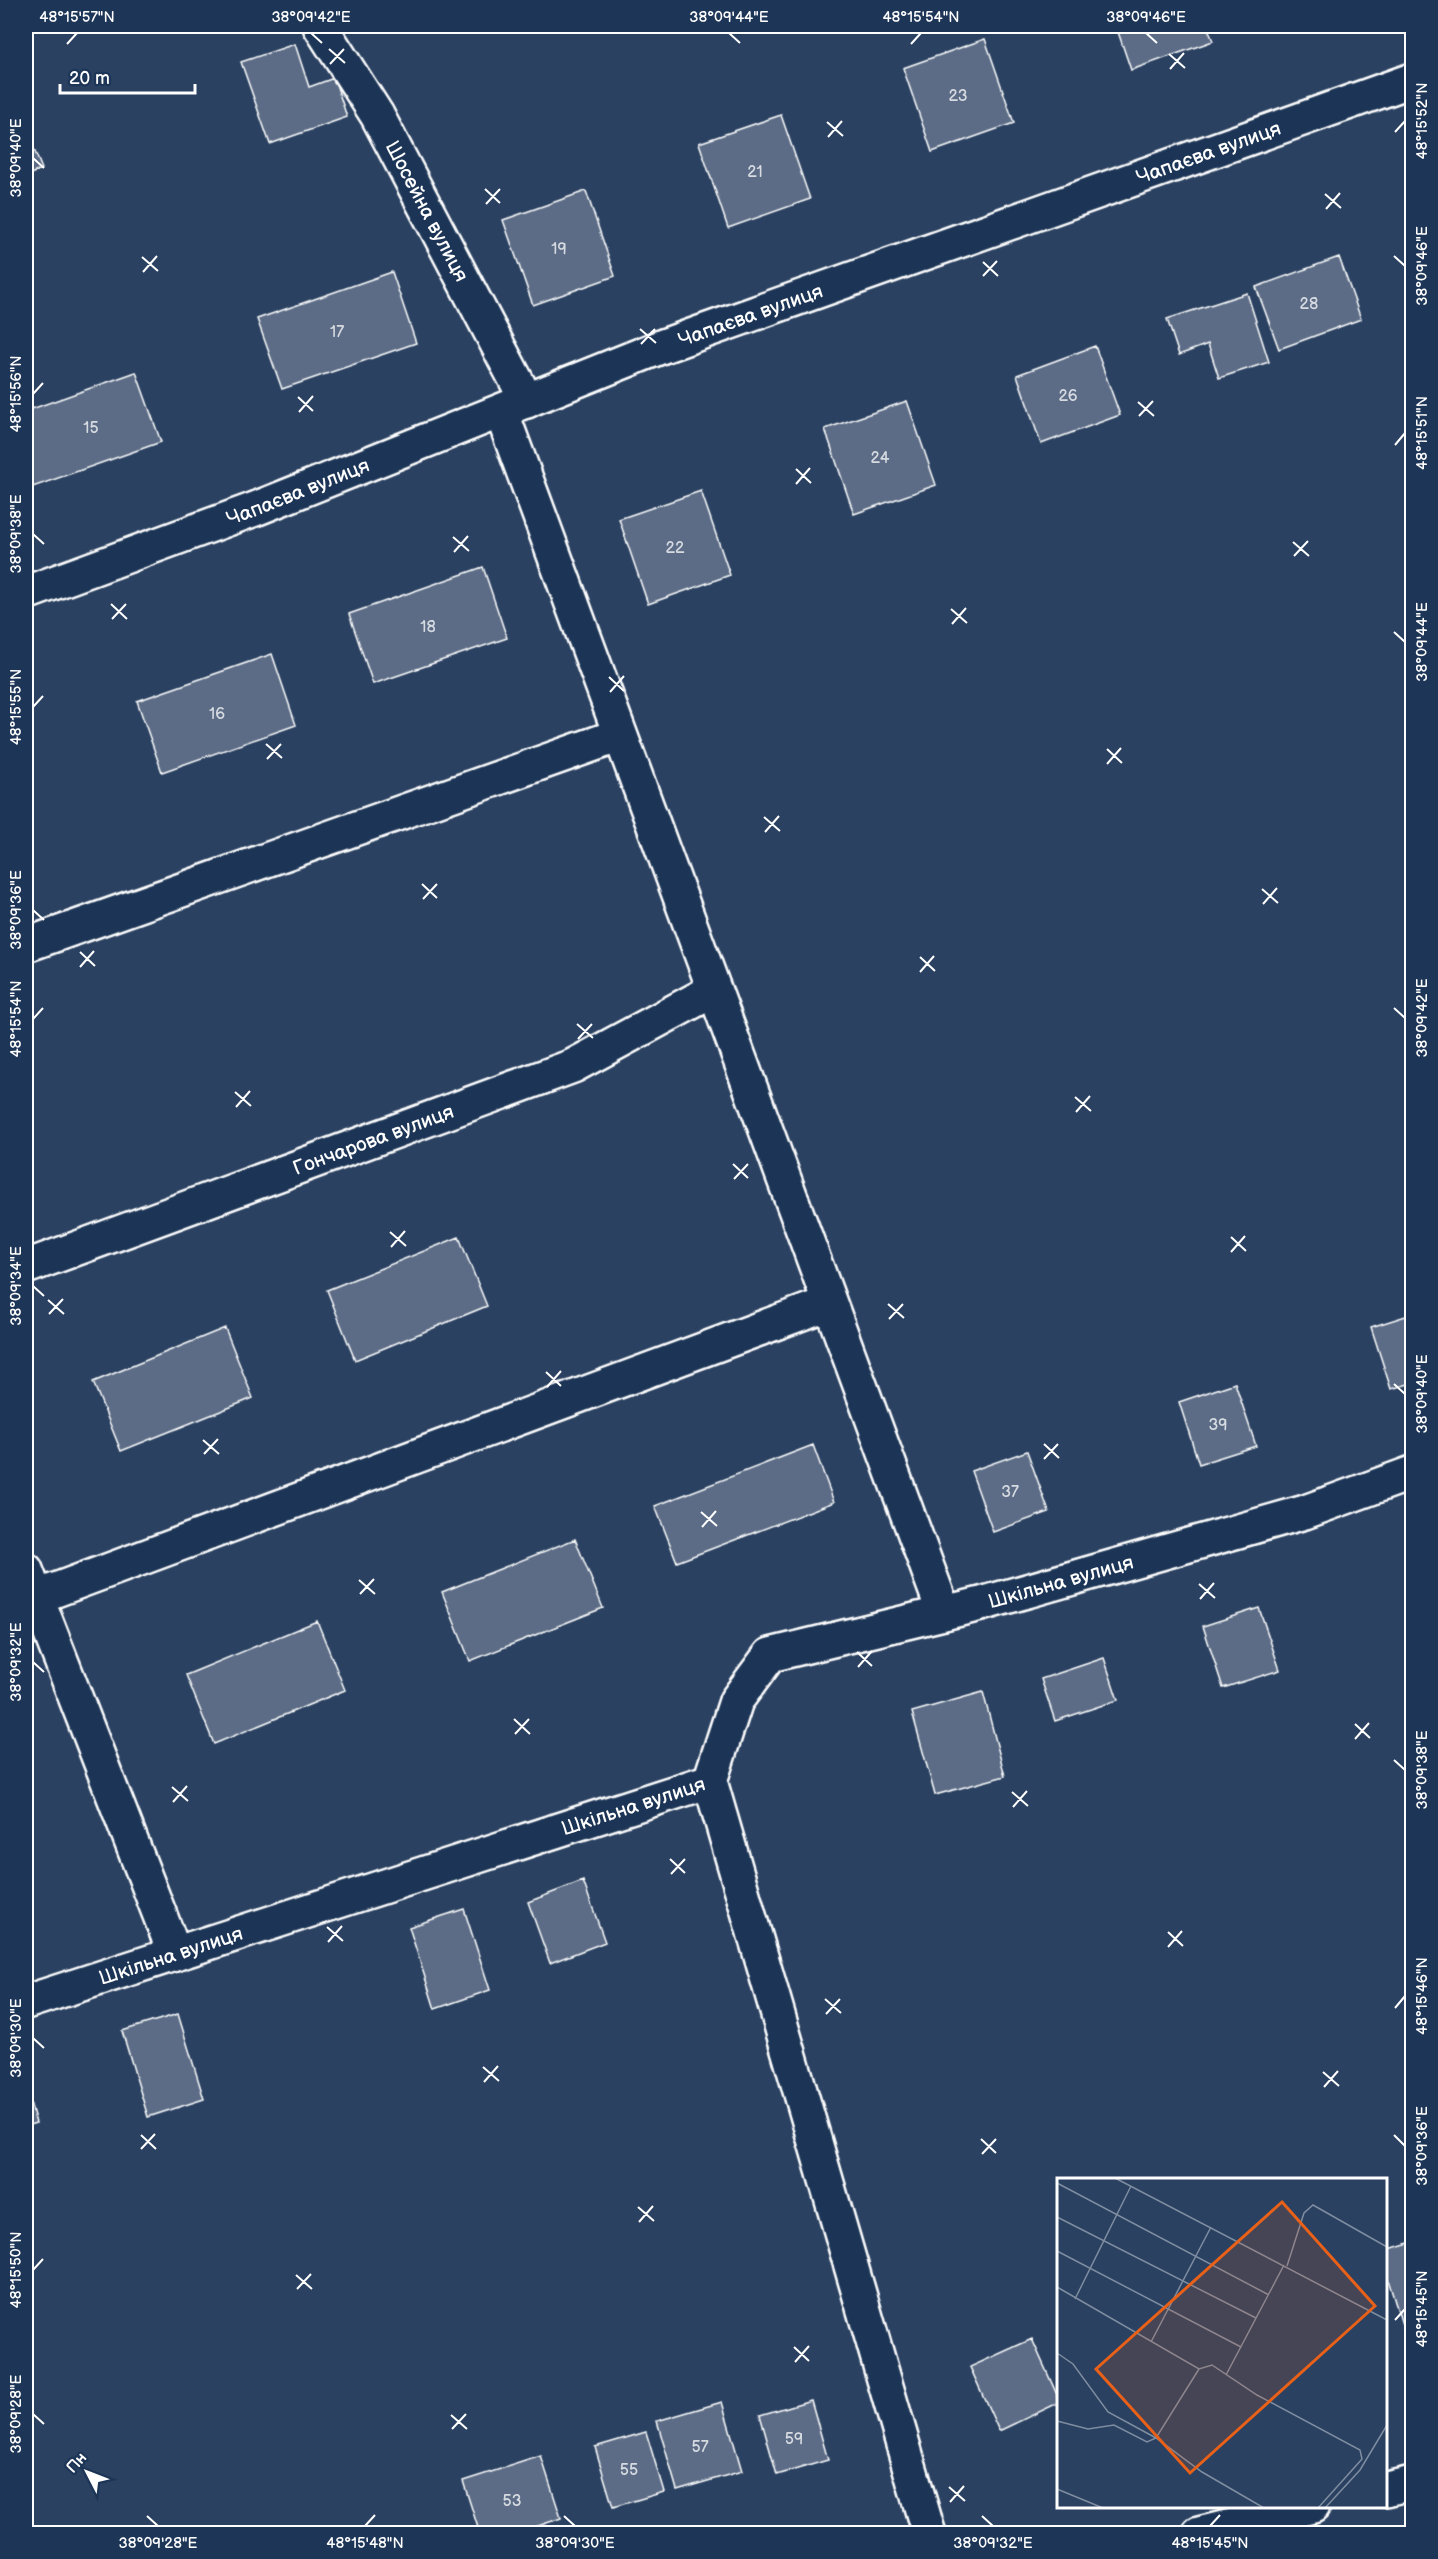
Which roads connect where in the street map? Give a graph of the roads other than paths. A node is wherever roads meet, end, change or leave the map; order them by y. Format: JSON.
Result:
{"nodes":[{"id":1,"x":320,"y":26,"type":"edge"},
{"id":2,"x":1413,"y":80,"type":"edge"},
{"id":3,"x":514,"y":406,"type":"junction"},
{"id":4,"x":26,"y":593,"type":"edge"},
{"id":5,"x":620,"y":735,"type":"junction"},
{"id":6,"x":26,"y":945,"type":"edge"},
{"id":7,"x":714,"y":990,"type":"junction"},
{"id":8,"x":26,"y":1267,"type":"edge"},
{"id":9,"x":829,"y":1303,"type":"junction"},
{"id":10,"x":1413,"y":1473,"type":"edge"},
{"id":11,"x":29,"y":1589,"type":"edge"},
{"id":12,"x":944,"y":1613,"type":"junction"},
{"id":13,"x":710,"y":1781,"type":"junction"},
{"id":14,"x":175,"y":1954,"type":"junction"},
{"id":15,"x":26,"y":2002,"type":"edge"},
{"id":16,"x":1413,"y":2483,"type":"edge"},
{"id":17,"x":1387,"y":2489,"type":"edge"},
{"id":18,"x":1305,"y":2508,"type":"edge"},
{"id":19,"x":929,"y":2534,"type":"edge"},
{"id":20,"x":1199,"y":2534,"type":"edge"}],
"edges":[{"from":1,"to":3,"type":"street","name":"Шосейна вулиця"},
{"from":2,"to":3,"type":"street","name":"Чапаєва вулиця"},
{"from":3,"to":4,"type":"street","name":"Чапаєва вулиця"},
{"from":3,"to":5,"type":"street","name":"Шосейна вулиця"},
{"from":5,"to":6,"type":"street"},
{"from":5,"to":7,"type":"street","name":"Шосейна вулиця"},
{"from":7,"to":8,"type":"street","name":"Гончарова вулиця"},
{"from":7,"to":9,"type":"street","name":"Шосейна вулиця"},
{"from":9,"to":11,"type":"street"},
{"from":9,"to":12,"type":"street","name":"Шосейна вулиця"},
{"from":10,"to":12,"type":"street","name":"Шкільна вулиця"},
{"from":11,"to":14,"type":"street"},
{"from":12,"to":13,"type":"street","name":"Шкільна вулиця"},
{"from":13,"to":14,"type":"street","name":"Шкільна вулиця"},
{"from":13,"to":19,"type":"street"},
{"from":14,"to":15,"type":"street","name":"Шкільна вулиця"},
{"from":16,"to":17,"type":"street"},
{"from":18,"to":20,"type":"street"}]}
